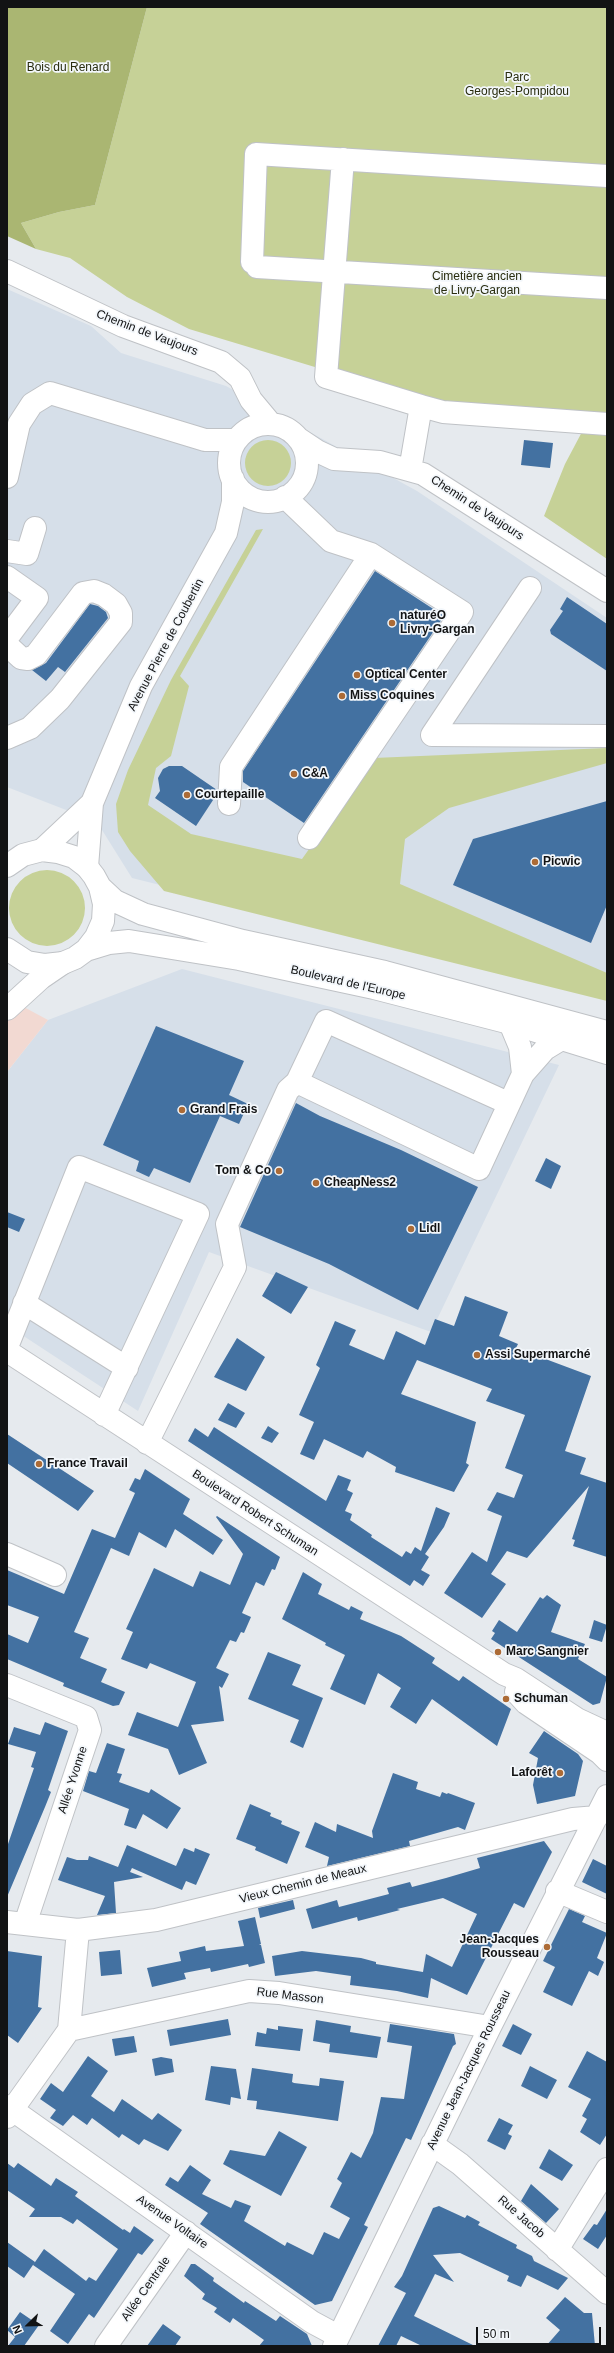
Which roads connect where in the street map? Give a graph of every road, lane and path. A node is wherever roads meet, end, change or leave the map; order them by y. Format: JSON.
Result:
{"nodes":[{"id":1,"x":343,"y":158,"type":"junction"},
{"id":2,"x":607,"y":176,"type":"edge"},
{"id":3,"x":7,"y":271,"type":"edge"},
{"id":4,"x":334,"y":272,"type":"junction"},
{"id":5,"x":607,"y":288,"type":"edge"},
{"id":6,"x":250,"y":400,"type":"junction"},
{"id":7,"x":422,"y":406,"type":"junction"},
{"id":8,"x":271,"y":424,"type":"junction"},
{"id":9,"x":607,"y":424,"type":"edge"},
{"id":10,"x":13,"y":428,"type":"edge"},
{"id":11,"x":241,"y":435,"type":"junction"},
{"id":12,"x":299,"y":439,"type":"junction"},
{"id":13,"x":334,"y":459,"type":"junction"},
{"id":14,"x":410,"y":470,"type":"junction"},
{"id":15,"x":7,"y":477,"type":"edge"},
{"id":16,"x":233,"y":479,"type":"junction"},
{"id":17,"x":284,"y":494,"type":"junction"},
{"id":18,"x":35,"y":528,"type":"dead end"},
{"id":19,"x":226,"y":533,"type":"junction"},
{"id":20,"x":7,"y":551,"type":"edge"},
{"id":21,"x":371,"y":554,"type":"junction"},
{"id":22,"x":7,"y":578,"type":"edge"},
{"id":23,"x":530,"y":588,"type":"dead end"},
{"id":24,"x":607,"y":591,"type":"edge"},
{"id":25,"x":7,"y":638,"type":"edge"},
{"id":26,"x":7,"y":645,"type":"edge"},
{"id":27,"x":607,"y":736,"type":"edge"},
{"id":28,"x":7,"y":738,"type":"edge"},
{"id":29,"x":92,"y":803,"type":"junction"},
{"id":30,"x":229,"y":804,"type":"dead end"},
{"id":31,"x":309,"y":838,"type":"dead end"},
{"id":32,"x":42,"y":850,"type":"junction"},
{"id":33,"x":7,"y":866,"type":"edge"},
{"id":34,"x":87,"y":867,"type":"junction"},
{"id":35,"x":100,"y":887,"type":"junction"},
{"id":36,"x":7,"y":949,"type":"edge"},
{"id":37,"x":86,"y":950,"type":"junction"},
{"id":38,"x":63,"y":963,"type":"junction"},
{"id":39,"x":7,"y":1009,"type":"edge"},
{"id":40,"x":510,"y":1023,"type":"junction"},
{"id":41,"x":607,"y":1032,"type":"edge"},
{"id":42,"x":563,"y":1038,"type":"junction"},
{"id":43,"x":607,"y":1053,"type":"edge"},
{"id":44,"x":522,"y":1074,"type":"junction"},
{"id":45,"x":297,"y":1082,"type":"junction"},
{"id":46,"x":508,"y":1103,"type":"junction"},
{"id":47,"x":24,"y":1303,"type":"junction"},
{"id":48,"x":7,"y":1347,"type":"edge"},
{"id":49,"x":7,"y":1351,"type":"edge"},
{"id":50,"x":127,"y":1368,"type":"junction"},
{"id":51,"x":104,"y":1415,"type":"junction"},
{"id":52,"x":147,"y":1444,"type":"junction"},
{"id":53,"x":7,"y":1554,"type":"edge"},
{"id":54,"x":55,"y":1575,"type":"dead end"},
{"id":55,"x":7,"y":1685,"type":"edge"},
{"id":56,"x":607,"y":1760,"type":"edge"},
{"id":57,"x":607,"y":1796,"type":"edge"},
{"id":58,"x":597,"y":1817,"type":"junction"},
{"id":59,"x":557,"y":1891,"type":"junction"},
{"id":60,"x":607,"y":1912,"type":"edge"},
{"id":61,"x":16,"y":1923,"type":"edge"},
{"id":62,"x":78,"y":1930,"type":"junction"},
{"id":63,"x":490,"y":2027,"type":"junction"},
{"id":64,"x":68,"y":2030,"type":"junction"},
{"id":65,"x":9,"y":2111,"type":"edge"},
{"id":66,"x":432,"y":2144,"type":"junction"},
{"id":67,"x":607,"y":2169,"type":"edge"},
{"id":68,"x":186,"y":2232,"type":"junction"},
{"id":69,"x":557,"y":2250,"type":"junction"},
{"id":70,"x":607,"y":2293,"type":"edge"},
{"id":71,"x":336,"y":2341,"type":"edge"},
{"id":72,"x":106,"y":2346,"type":"edge"}],
"edges":[{"from":1,"to":2,"type":"street"},
{"from":1,"to":4,"type":"street"},
{"from":1,"to":4,"type":"street"},
{"from":3,"to":6,"type":"street","name":"Chemin de Vaujours"},
{"from":4,"to":5,"type":"street"},
{"from":4,"to":7,"type":"street"},
{"from":6,"to":8,"type":"street","name":"Chemin de Vaujours"},
{"from":6,"to":11,"type":"street","name":"Chemin de Vaujours"},
{"from":7,"to":9,"type":"street"},
{"from":7,"to":14,"type":"street"},
{"from":8,"to":11,"type":"street"},
{"from":8,"to":12,"type":"street"},
{"from":10,"to":11,"type":"street"},
{"from":10,"to":15,"type":"street"},
{"from":11,"to":16,"type":"street"},
{"from":12,"to":13,"type":"street","name":"Chemin de Vaujours"},
{"from":12,"to":17,"type":"street"},
{"from":13,"to":14,"type":"street","name":"Chemin de Vaujours"},
{"from":13,"to":17,"type":"street"},
{"from":14,"to":24,"type":"street","name":"Chemin de Vaujours"},
{"from":16,"to":17,"type":"street"},
{"from":16,"to":19,"type":"street","name":"Avenue Pierre de Coubertin"},
{"from":17,"to":19,"type":"street","name":"Avenue Pierre de Coubertin"},
{"from":17,"to":21,"type":"street"},
{"from":18,"to":20,"type":"street"},
{"from":19,"to":29,"type":"street","name":"Avenue Pierre de Coubertin"},
{"from":21,"to":30,"type":"street"},
{"from":21,"to":31,"type":"street"},
{"from":22,"to":25,"type":"street"},
{"from":23,"to":27,"type":"street"},
{"from":26,"to":28,"type":"street"},
{"from":29,"to":32,"type":"street","name":"Avenue Pierre de Coubertin"},
{"from":29,"to":34,"type":"street","name":"Avenue Pierre de Coubertin"},
{"from":32,"to":33,"type":"street"},
{"from":32,"to":34,"type":"street"},
{"from":34,"to":35,"type":"street"},
{"from":35,"to":37,"type":"street"},
{"from":35,"to":41,"type":"street","name":"Boulevard de l'Europe"},
{"from":36,"to":38,"type":"street"},
{"from":37,"to":38,"type":"street"},
{"from":37,"to":40,"type":"street","name":"Boulevard de l'Europe"},
{"from":38,"to":39,"type":"street"},
{"from":40,"to":42,"type":"street","name":"Boulevard de l'Europe"},
{"from":40,"to":44,"type":"street"},
{"from":42,"to":43,"type":"street","name":"Boulevard de l'Europe"},
{"from":42,"to":44,"type":"street"},
{"from":44,"to":46,"type":"street"},
{"from":45,"to":46,"type":"street"},
{"from":45,"to":46,"type":"street"},
{"from":45,"to":52,"type":"street"},
{"from":47,"to":48,"type":"street"},
{"from":47,"to":50,"type":"street"},
{"from":47,"to":50,"type":"street"},
{"from":49,"to":51,"type":"street","name":"Boulevard Robert Schuman"},
{"from":50,"to":51,"type":"street"},
{"from":51,"to":52,"type":"street","name":"Boulevard Robert Schuman"},
{"from":52,"to":56,"type":"street","name":"Boulevard Robert Schuman"},
{"from":53,"to":54,"type":"street"},
{"from":55,"to":61,"type":"street","name":"Allée Yvonne"},
{"from":57,"to":58,"type":"street","name":"Avenue Jean-Jacques Rousseau"},
{"from":58,"to":59,"type":"street","name":"Avenue Jean-Jacques Rousseau"},
{"from":58,"to":62,"type":"street","name":"Vieux Chemin de Meaux"},
{"from":59,"to":60,"type":"street"},
{"from":59,"to":63,"type":"street","name":"Avenue Jean-Jacques Rousseau"},
{"from":61,"to":62,"type":"street","name":"Vieux Chemin de Meaux"},
{"from":62,"to":64,"type":"street"},
{"from":63,"to":64,"type":"street","name":"Rue Masson"},
{"from":63,"to":66,"type":"street","name":"Avenue Jean-Jacques Rousseau"},
{"from":64,"to":65,"type":"street"},
{"from":65,"to":68,"type":"street","name":"Avenue Voltaire"},
{"from":66,"to":69,"type":"street","name":"Rue Jacob"},
{"from":66,"to":71,"type":"street","name":"Avenue Jean-Jacques Rousseau"},
{"from":67,"to":69,"type":"street"},
{"from":68,"to":71,"type":"street","name":"Avenue Voltaire"},
{"from":68,"to":72,"type":"street","name":"Allée Centrale"},
{"from":69,"to":70,"type":"street","name":"Rue Jacob"}]}
